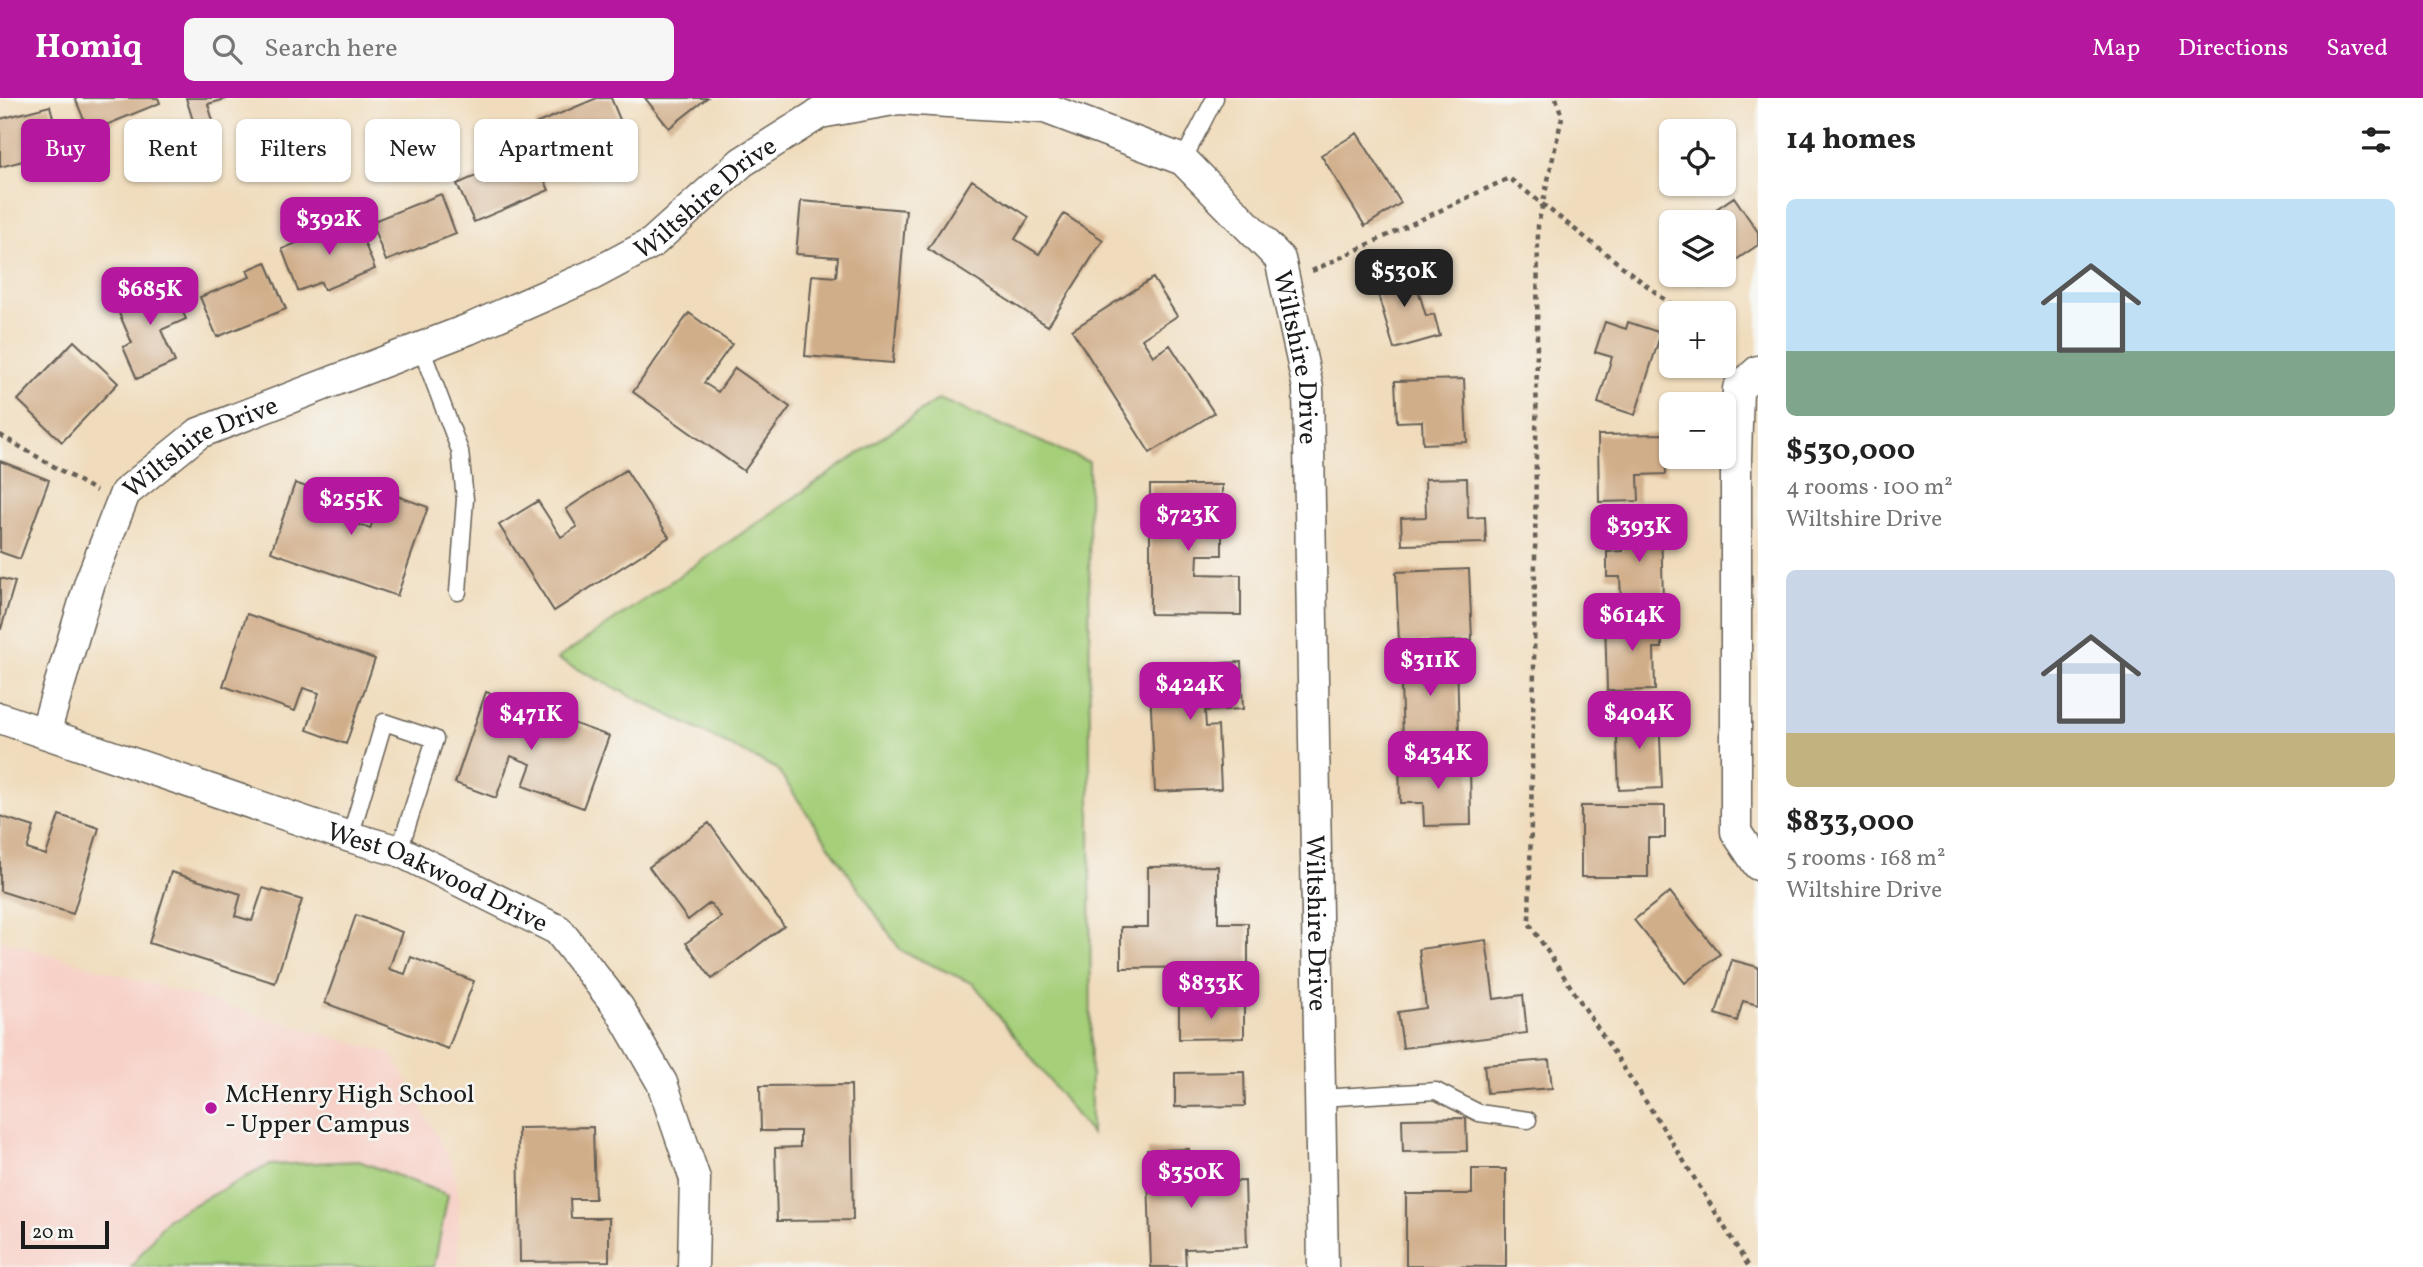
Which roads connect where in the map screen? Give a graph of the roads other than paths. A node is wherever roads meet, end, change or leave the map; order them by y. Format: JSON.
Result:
{"nodes":[{"id":1,"x":1215,"y":98,"type":"edge"},
{"id":2,"x":899,"y":99,"type":"edge"},
{"id":3,"x":1182,"y":160,"type":"junction"},
{"id":4,"x":421,"y":348,"type":"junction"},
{"id":5,"x":1758,"y":371,"type":"edge"},
{"id":6,"x":458,"y":592,"type":"dead end"},
{"id":7,"x":0,"y":718,"type":"edge"},
{"id":8,"x":45,"y":733,"type":"junction"},
{"id":9,"x":350,"y":837,"type":"junction"},
{"id":10,"x":399,"y":851,"type":"junction"},
{"id":11,"x":1758,"y":865,"type":"edge"},
{"id":12,"x":1320,"y":1098,"type":"junction"},
{"id":13,"x":1528,"y":1120,"type":"dead end"},
{"id":14,"x":694,"y":1267,"type":"edge"},
{"id":15,"x":1323,"y":1267,"type":"edge"}],
"edges":[{"from":1,"to":3,"type":"lane"},
{"from":2,"to":3,"type":"street","name":"Wiltshire Drive"},
{"from":2,"to":4,"type":"street","name":"Wiltshire Drive"},
{"from":3,"to":12,"type":"street","name":"Wiltshire Drive"},
{"from":4,"to":6,"type":"lane"},
{"from":4,"to":8,"type":"street","name":"Wiltshire Drive"},
{"from":5,"to":11,"type":"street"},
{"from":7,"to":8,"type":"street","name":"West Oakwood Drive"},
{"from":8,"to":9,"type":"street","name":"West Oakwood Drive"},
{"from":9,"to":10,"type":"street","name":"West Oakwood Drive"},
{"from":9,"to":10,"type":"lane"},
{"from":10,"to":14,"type":"street","name":"West Oakwood Drive"},
{"from":12,"to":13,"type":"lane"},
{"from":12,"to":15,"type":"street","name":"Wiltshire Drive"}]}
